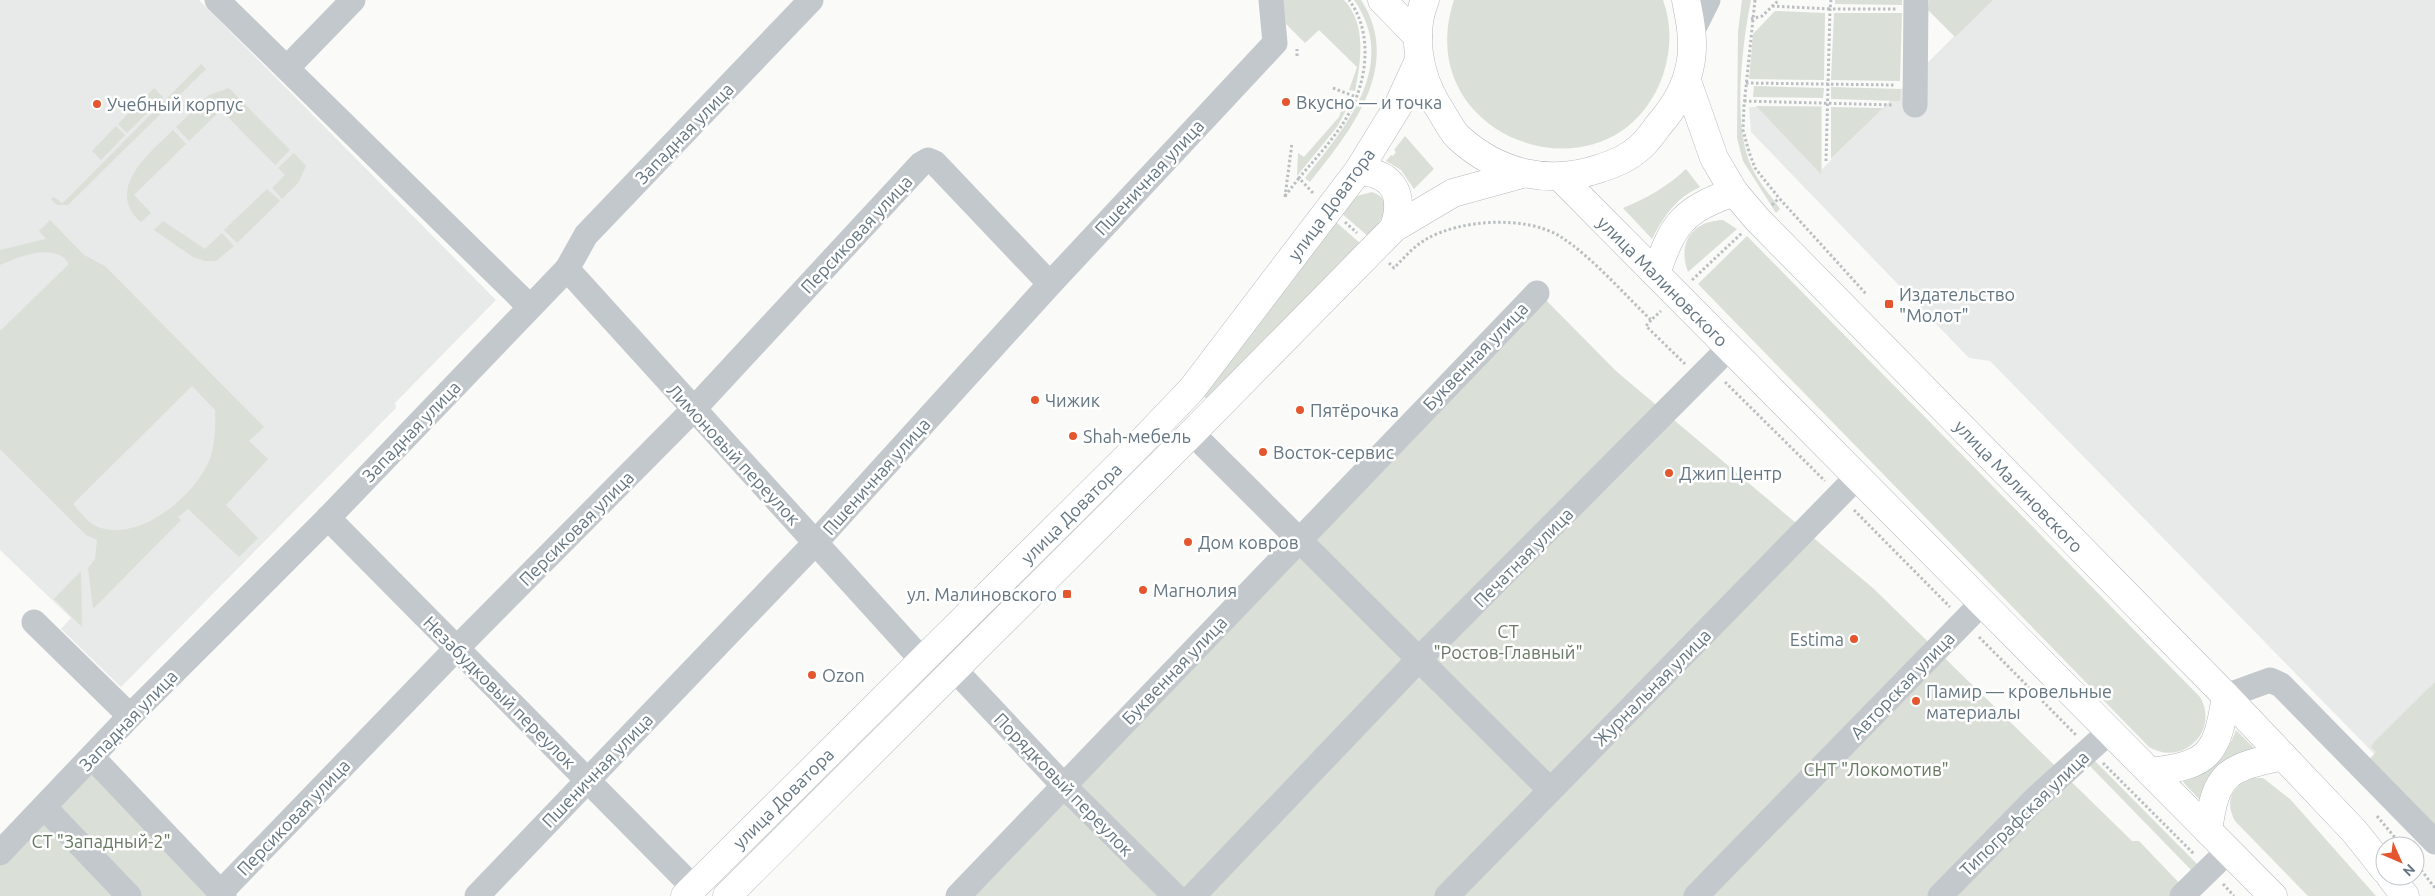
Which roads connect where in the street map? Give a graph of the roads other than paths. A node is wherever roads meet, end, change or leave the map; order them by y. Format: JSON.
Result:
{"nodes":[{"id":1,"x":216,"y":0,"type":"edge"},
{"id":2,"x":353,"y":0,"type":"edge"},
{"id":3,"x":811,"y":0,"type":"edge"},
{"id":4,"x":1271,"y":0,"type":"edge"},
{"id":5,"x":1382,"y":0,"type":"edge"},
{"id":6,"x":1425,"y":0,"type":"edge"},
{"id":7,"x":1686,"y":0,"type":"edge"},
{"id":8,"x":1708,"y":0,"type":"edge"},
{"id":9,"x":1916,"y":5,"type":"edge"},
{"id":10,"x":1692,"y":30,"type":"junction"},
{"id":11,"x":1419,"y":48,"type":"junction"},
{"id":12,"x":287,"y":68,"type":"junction"},
{"id":13,"x":1686,"y":81,"type":"junction"},
{"id":14,"x":1915,"y":95,"type":"road end"},
{"id":15,"x":1358,"y":171,"type":"junction"},
{"id":16,"x":1522,"y":174,"type":"junction"},
{"id":17,"x":1560,"y":178,"type":"junction"},
{"id":18,"x":1734,"y":192,"type":"junction"},
{"id":19,"x":1394,"y":228,"type":"junction"},
{"id":20,"x":567,"y":269,"type":"junction"},
{"id":21,"x":1656,"y":274,"type":"junction"},
{"id":22,"x":1050,"y":284,"type":"junction"},
{"id":23,"x":1537,"y":293,"type":"dead end"},
{"id":24,"x":529,"y":306,"type":"junction"},
{"id":25,"x":1713,"y":365,"type":"junction"},
{"id":26,"x":693,"y":410,"type":"junction"},
{"id":27,"x":1192,"y":433,"type":"junction"},
{"id":28,"x":1848,"y":486,"type":"junction"},
{"id":29,"x":328,"y":518,"type":"junction"},
{"id":30,"x":1299,"y":539,"type":"junction"},
{"id":31,"x":815,"y":542,"type":"junction"},
{"id":32,"x":1983,"y":602,"type":"junction"},
{"id":33,"x":34,"y":622,"type":"dead end"},
{"id":34,"x":456,"y":649,"type":"junction"},
{"id":35,"x":1420,"y":658,"type":"junction"},
{"id":36,"x":922,"y":660,"type":"junction"},
{"id":37,"x":955,"y":670,"type":"junction"},
{"id":38,"x":2226,"y":696,"type":"junction"},
{"id":39,"x":130,"y":716,"type":"junction"},
{"id":40,"x":2100,"y":740,"type":"junction"},
{"id":41,"x":2283,"y":756,"type":"junction"},
{"id":42,"x":92,"y":757,"type":"junction"},
{"id":43,"x":2150,"y":772,"type":"junction"},
{"id":44,"x":587,"y":780,"type":"junction"},
{"id":45,"x":1064,"y":786,"type":"junction"},
{"id":46,"x":1550,"y":790,"type":"junction"},
{"id":47,"x":44,"y":807,"type":"junction"},
{"id":48,"x":2208,"y":831,"type":"junction"},
{"id":49,"x":2435,"y":842,"type":"edge"},
{"id":50,"x":2228,"y":851,"type":"junction"},
{"id":51,"x":0,"y":853,"type":"edge"},
{"id":52,"x":2375,"y":857,"type":"edge"},
{"id":53,"x":689,"y":892,"type":"edge"},
{"id":54,"x":222,"y":894,"type":"edge"},
{"id":55,"x":129,"y":896,"type":"edge"},
{"id":56,"x":477,"y":896,"type":"edge"},
{"id":57,"x":727,"y":896,"type":"edge"},
{"id":58,"x":958,"y":896,"type":"edge"},
{"id":59,"x":1175,"y":896,"type":"edge"},
{"id":60,"x":1193,"y":896,"type":"edge"},
{"id":61,"x":1447,"y":896,"type":"edge"},
{"id":62,"x":1696,"y":896,"type":"edge"},
{"id":63,"x":1940,"y":896,"type":"edge"},
{"id":64,"x":2182,"y":896,"type":"edge"},
{"id":65,"x":2273,"y":896,"type":"edge"}],
"edges":[{"from":1,"to":12,"type":"street"},
{"from":2,"to":12,"type":"street"},
{"from":3,"to":20,"type":"street","name":"Западная улица"},
{"from":4,"to":22,"type":"street","name":"Пшеничная улица"},
{"from":5,"to":11,"type":"main road"},
{"from":6,"to":11,"type":"main road"},
{"from":7,"to":10,"type":"main road"},
{"from":8,"to":10,"type":"street"},
{"from":9,"to":14,"type":"street"},
{"from":10,"to":13,"type":"main road"},
{"from":11,"to":15,"type":"main road","name":"улица Доватора"},
{"from":11,"to":16,"type":"main road"},
{"from":12,"to":24,"type":"street"},
{"from":13,"to":17,"type":"main road"},
{"from":13,"to":18,"type":"main road","name":"улица Малиновского"},
{"from":15,"to":19,"type":"main road"},
{"from":15,"to":36,"type":"main road","name":"улица Доватора"},
{"from":16,"to":17,"type":"main road"},
{"from":16,"to":19,"type":"main road","name":"улица Доватора"},
{"from":17,"to":21,"type":"main road","name":"улица Малиновского"},
{"from":18,"to":21,"type":"main road"},
{"from":18,"to":38,"type":"main road","name":"улица Малиновского"},
{"from":19,"to":27,"type":"main road","name":"улица Доватора"},
{"from":20,"to":24,"type":"street","name":"Западная улица"},
{"from":20,"to":26,"type":"street","name":"Лимоновый переулок"},
{"from":21,"to":25,"type":"main road","name":"улица Малиновского"},
{"from":22,"to":26,"type":"street","name":"Персиковая улица"},
{"from":22,"to":31,"type":"street","name":"Пшеничная улица"},
{"from":23,"to":30,"type":"street","name":"Буквенная улица"},
{"from":24,"to":29,"type":"street","name":"Западная улица"},
{"from":25,"to":28,"type":"main road","name":"улица Малиновского"},
{"from":25,"to":35,"type":"street","name":"Печатная улица"},
{"from":26,"to":31,"type":"street","name":"Лимоновый переулок"},
{"from":26,"to":34,"type":"street","name":"Персиковая улица"},
{"from":27,"to":30,"type":"street"},
{"from":27,"to":37,"type":"main road","name":"улица Доватора"},
{"from":28,"to":32,"type":"main road","name":"улица Малиновского"},
{"from":28,"to":46,"type":"street","name":"Журнальная улица"},
{"from":29,"to":34,"type":"street","name":"Незабудковый переулок"},
{"from":29,"to":39,"type":"street","name":"Западная улица"},
{"from":30,"to":35,"type":"street"},
{"from":30,"to":45,"type":"street","name":"Буквенная улица"},
{"from":31,"to":36,"type":"street","name":"Лимоновый переулок"},
{"from":31,"to":44,"type":"street","name":"Пшеничная улица"},
{"from":32,"to":40,"type":"main road","name":"улица Малиновского"},
{"from":32,"to":62,"type":"street","name":"Авторская улица"},
{"from":33,"to":39,"type":"street"},
{"from":34,"to":44,"type":"street","name":"Незабудковый переулок"},
{"from":34,"to":54,"type":"street","name":"Персиковая улица"},
{"from":35,"to":46,"type":"street"},
{"from":35,"to":60,"type":"street","name":"Печатная улица"},
{"from":36,"to":53,"type":"main road","name":"улица Доватора"},
{"from":37,"to":45,"type":"street","name":"Порядковый переулок"},
{"from":37,"to":57,"type":"main road","name":"улица Доватора"},
{"from":38,"to":41,"type":"main road","name":"улица Малиновского"},
{"from":38,"to":43,"type":"main road"},
{"from":38,"to":49,"type":"street"},
{"from":39,"to":42,"type":"street","name":"Западная улица"},
{"from":40,"to":43,"type":"main road","name":"улица Малиновского"},
{"from":40,"to":63,"type":"street","name":"Типографская улица"},
{"from":41,"to":48,"type":"main road"},
{"from":41,"to":52,"type":"main road","name":"улица Малиновского"},
{"from":42,"to":47,"type":"street","name":"Западная улица"},
{"from":42,"to":54,"type":"street"},
{"from":43,"to":48,"type":"main road","name":"улица Малиновского"},
{"from":44,"to":53,"type":"street","name":"Незабудковый переулок"},
{"from":44,"to":56,"type":"street","name":"Пшеничная улица"},
{"from":45,"to":58,"type":"street","name":"Буквенная улица"},
{"from":45,"to":59,"type":"street","name":"Порядковый переулок"},
{"from":46,"to":61,"type":"street","name":"Журнальная улица"},
{"from":47,"to":51,"type":"street","name":"Западная улица"},
{"from":47,"to":55,"type":"street"},
{"from":48,"to":50,"type":"main road","name":"улица Малиновского"},
{"from":50,"to":64,"type":"street"},
{"from":50,"to":65,"type":"main road","name":"улица Малиновского"}]}
